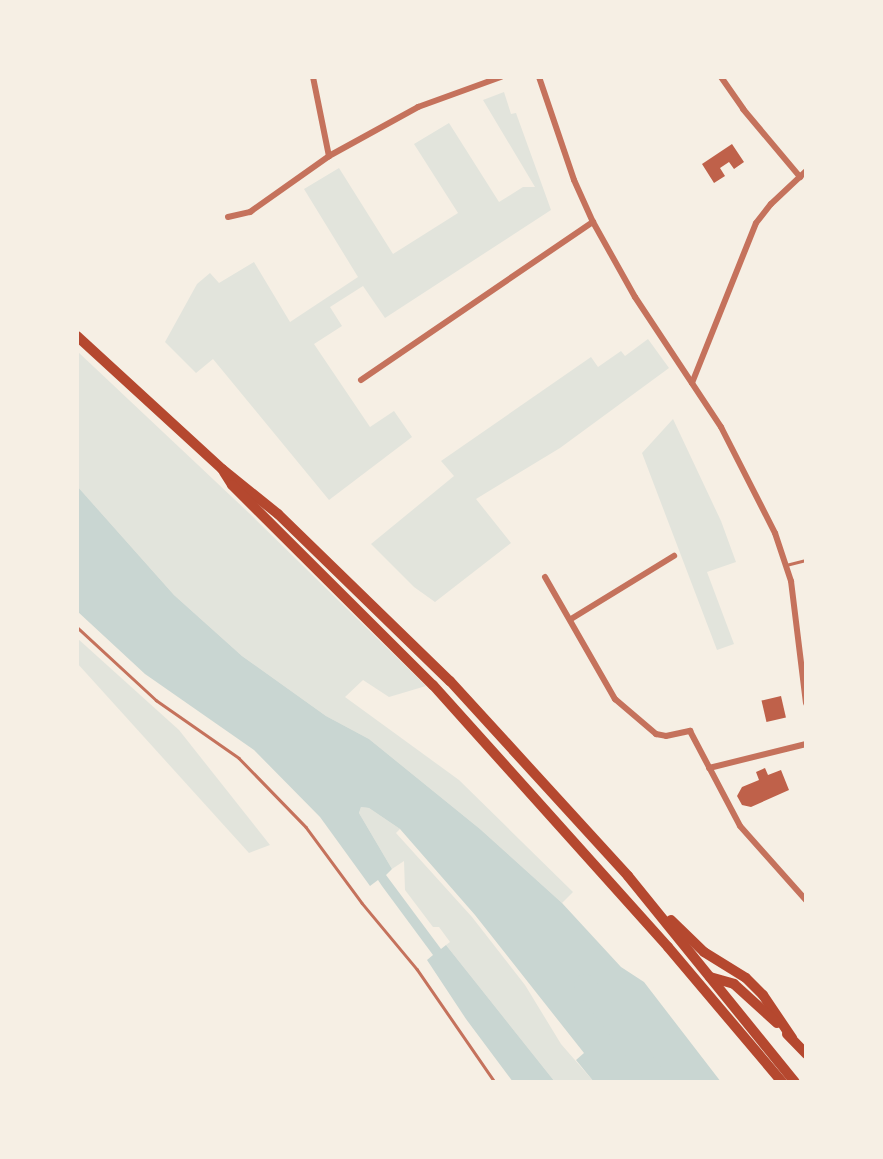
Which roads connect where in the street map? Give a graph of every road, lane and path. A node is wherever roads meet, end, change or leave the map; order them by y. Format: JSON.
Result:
{"nodes":[{"id":1,"x":313,"y":77,"type":"edge"},
{"id":2,"x":501,"y":77,"type":"edge"},
{"id":3,"x":539,"y":77,"type":"edge"},
{"id":4,"x":721,"y":77,"type":"edge"},
{"id":5,"x":329,"y":156,"type":"junction"},
{"id":6,"x":806,"y":171,"type":"edge"},
{"id":7,"x":800,"y":177,"type":"junction"},
{"id":8,"x":228,"y":217,"type":"dead end"},
{"id":9,"x":593,"y":222,"type":"junction"},
{"id":10,"x":77,"y":336,"type":"edge"},
{"id":11,"x":361,"y":380,"type":"dead end"},
{"id":12,"x":692,"y":383,"type":"junction"},
{"id":13,"x":222,"y":469,"type":"junction"},
{"id":14,"x":674,"y":556,"type":"dead end"},
{"id":15,"x":806,"y":560,"type":"edge"},
{"id":16,"x":786,"y":565,"type":"junction"},
{"id":17,"x":545,"y":577,"type":"dead end"},
{"id":18,"x":571,"y":619,"type":"junction"},
{"id":19,"x":77,"y":626,"type":"edge"},
{"id":20,"x":806,"y":703,"type":"edge"},
{"id":21,"x":806,"y":744,"type":"edge"},
{"id":22,"x":709,"y":768,"type":"junction"},
{"id":23,"x":806,"y":900,"type":"edge"},
{"id":24,"x":659,"y":912,"type":"junction"},
{"id":25,"x":668,"y":947,"type":"junction"},
{"id":26,"x":709,"y":977,"type":"junction"},
{"id":27,"x":792,"y":1038,"type":"junction"},
{"id":28,"x":806,"y":1054,"type":"edge"},
{"id":29,"x":495,"y":1082,"type":"edge"},
{"id":30,"x":782,"y":1082,"type":"edge"},
{"id":31,"x":795,"y":1082,"type":"edge"}],
"edges":[{"from":1,"to":5,"type":"street"},
{"from":2,"to":5,"type":"street"},
{"from":3,"to":9,"type":"street"},
{"from":4,"to":7,"type":"street"},
{"from":5,"to":8,"type":"street"},
{"from":6,"to":7,"type":"street"},
{"from":7,"to":12,"type":"street"},
{"from":9,"to":11,"type":"street"},
{"from":9,"to":12,"type":"street"},
{"from":10,"to":13,"type":"main road"},
{"from":12,"to":16,"type":"street"},
{"from":13,"to":24,"type":"main road"},
{"from":13,"to":25,"type":"main road"},
{"from":14,"to":18,"type":"street"},
{"from":15,"to":16,"type":"lane"},
{"from":16,"to":20,"type":"street"},
{"from":17,"to":18,"type":"street"},
{"from":18,"to":22,"type":"street"},
{"from":19,"to":29,"type":"lane"},
{"from":21,"to":22,"type":"street"},
{"from":22,"to":23,"type":"street"},
{"from":24,"to":26,"type":"main road"},
{"from":24,"to":27,"type":"main road"},
{"from":25,"to":26,"type":"main road"},
{"from":25,"to":30,"type":"main road"},
{"from":26,"to":27,"type":"main road"},
{"from":26,"to":31,"type":"main road"},
{"from":27,"to":28,"type":"main road"}]}
